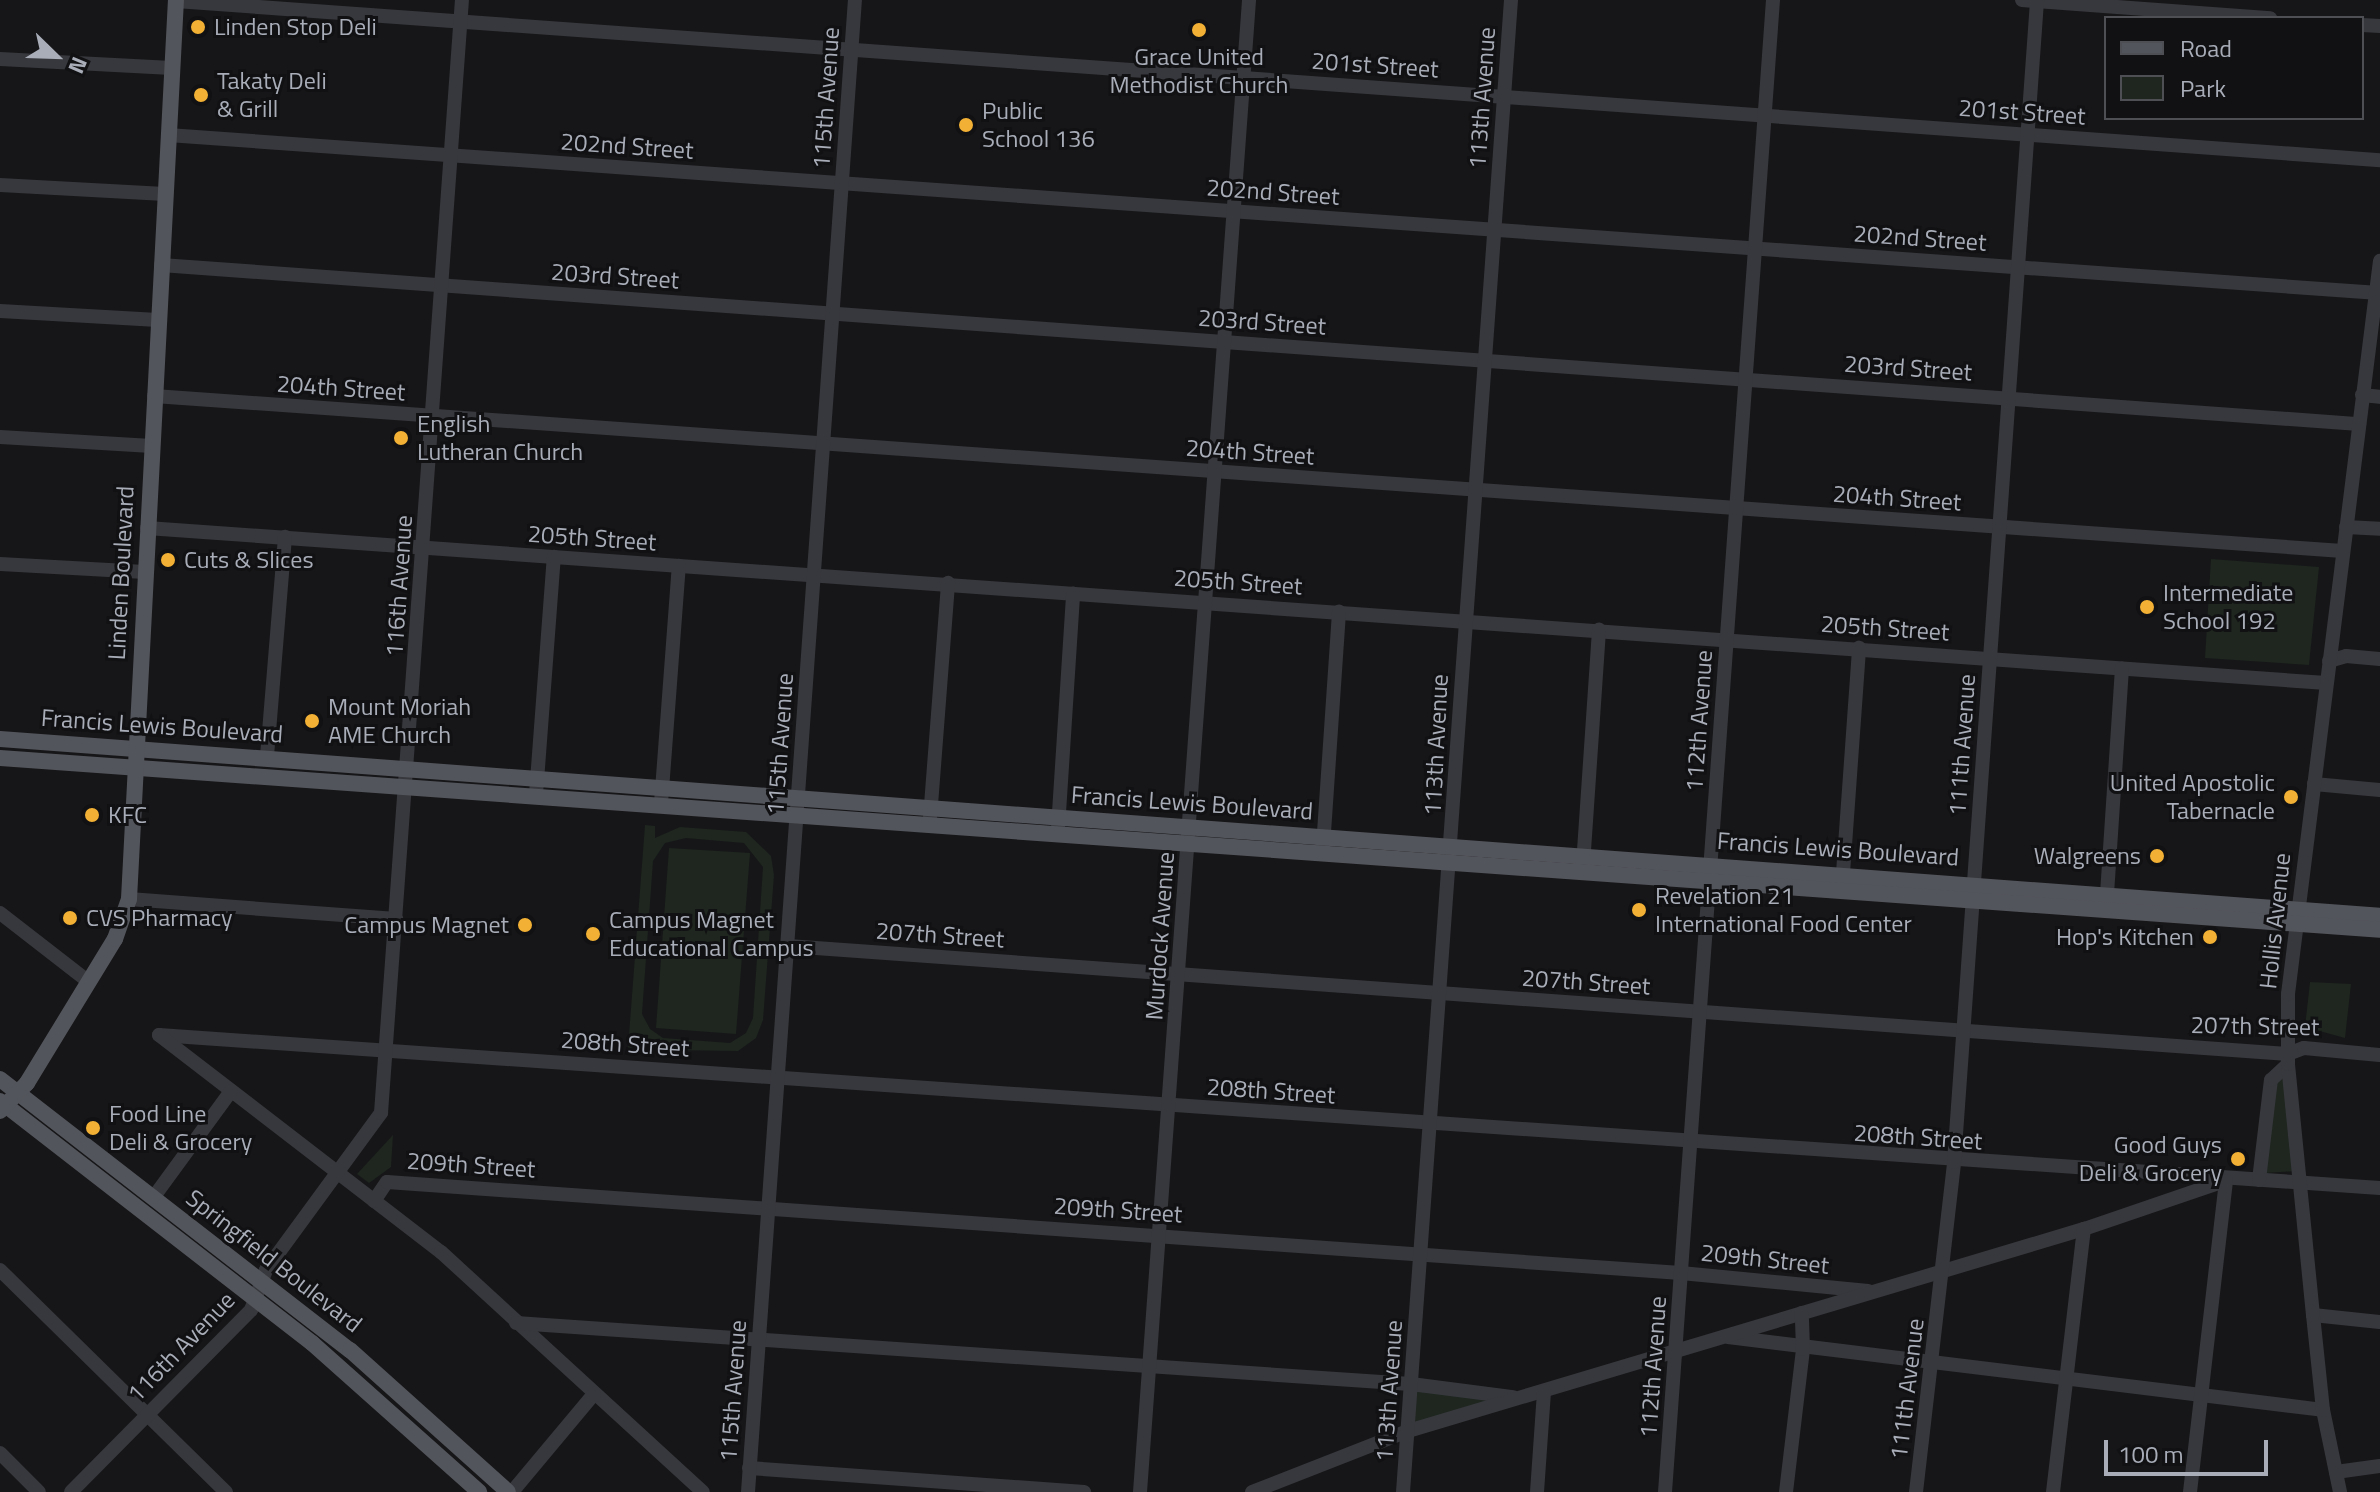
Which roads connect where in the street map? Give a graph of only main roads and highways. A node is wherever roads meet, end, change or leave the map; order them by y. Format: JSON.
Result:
{"nodes":[{"id":1,"x":176,"y":1,"type":"edge"},
{"id":2,"x":0,"y":739,"type":"edge"},
{"id":3,"x":137,"y":749,"type":"junction"},
{"id":4,"x":0,"y":758,"type":"edge"},
{"id":5,"x":136,"y":769,"type":"junction"},
{"id":6,"x":408,"y":778,"type":"junction"},
{"id":7,"x":1974,"y":890,"type":"junction"},
{"id":8,"x":2296,"y":915,"type":"junction"},
{"id":9,"x":2380,"y":916,"type":"edge"},
{"id":10,"x":2380,"y":930,"type":"edge"},
{"id":11,"x":0,"y":1079,"type":"edge"},
{"id":12,"x":18,"y":1093,"type":"junction"},
{"id":13,"x":2,"y":1106,"type":"edge"},
{"id":14,"x":479,"y":1492,"type":"edge"},
{"id":15,"x":510,"y":1492,"type":"edge"}],
"edges":[{"from":1,"to":3,"type":"main road","name":"Linden Boulevard"},
{"from":2,"to":3,"type":"main road","name":"Francis Lewis Boulevard"},
{"from":3,"to":5,"type":"main road","name":"Linden Boulevard"},
{"from":3,"to":6,"type":"main road","name":"Francis Lewis Boulevard"},
{"from":4,"to":5,"type":"main road","name":"Francis Lewis Boulevard"},
{"from":5,"to":6,"type":"main road","name":"Francis Lewis Boulevard"},
{"from":5,"to":12,"type":"main road","name":"Linden Boulevard"},
{"from":6,"to":7,"type":"main road","name":"Francis Lewis Boulevard"},
{"from":7,"to":8,"type":"main road","name":"Francis Lewis Boulevard"},
{"from":7,"to":8,"type":"main road","name":"Francis Lewis Boulevard"},
{"from":8,"to":9,"type":"main road","name":"Francis Lewis Boulevard"},
{"from":8,"to":10,"type":"main road","name":"Francis Lewis Boulevard"},
{"from":11,"to":12,"type":"main road","name":"Springfield Boulevard"},
{"from":12,"to":13,"type":"main road","name":"Linden Boulevard"},
{"from":12,"to":15,"type":"main road","name":"Springfield Boulevard"},
{"from":13,"to":14,"type":"main road","name":"Springfield Boulevard"}]}
